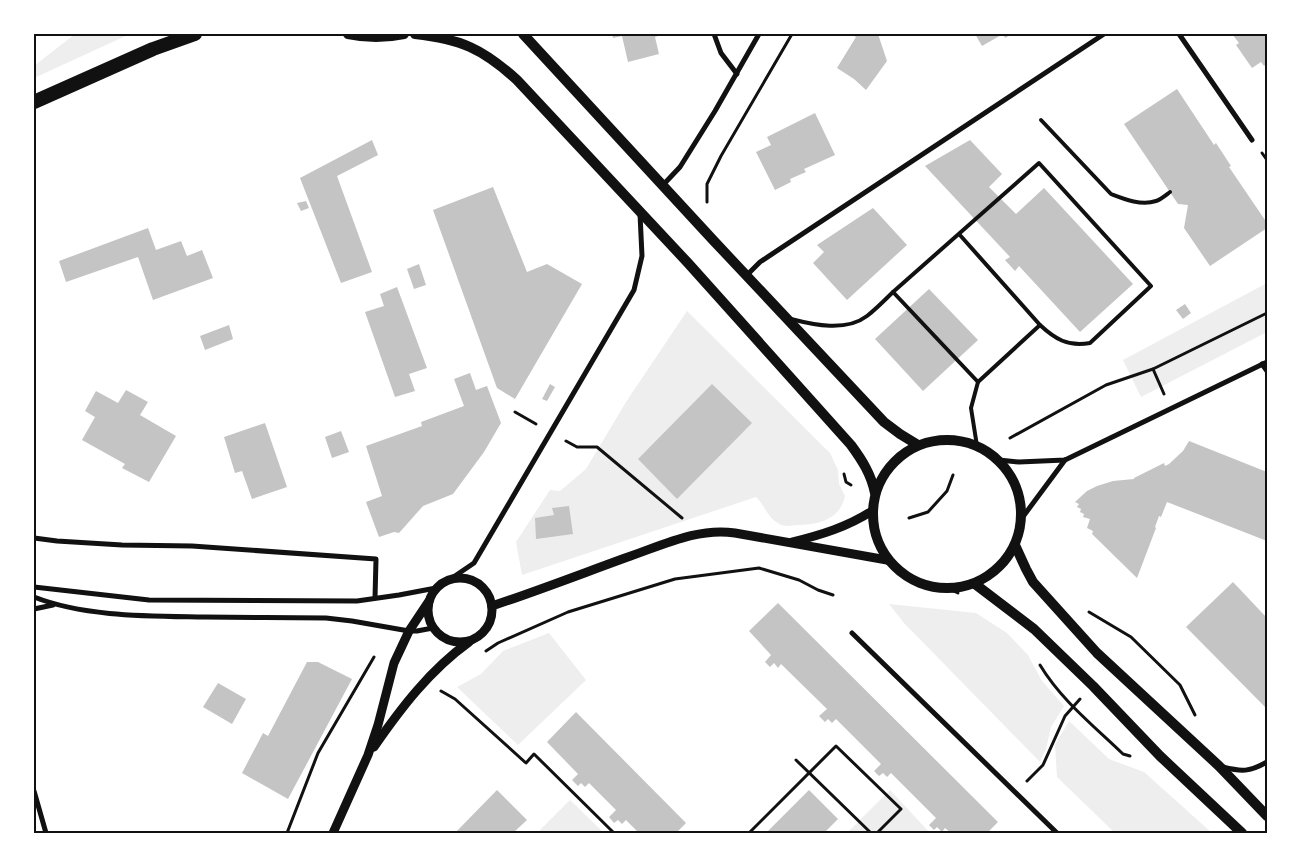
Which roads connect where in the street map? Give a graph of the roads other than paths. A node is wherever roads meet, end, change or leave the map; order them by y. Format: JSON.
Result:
{"nodes":[{"id":1,"x":195,"y":34,"type":"edge"},
{"id":2,"x":348,"y":34,"type":"edge"},
{"id":3,"x":404,"y":34,"type":"edge"},
{"id":4,"x":415,"y":34,"type":"edge"},
{"id":5,"x":523,"y":34,"type":"edge"},
{"id":6,"x":714,"y":34,"type":"edge"},
{"id":7,"x":759,"y":34,"type":"edge"},
{"id":8,"x":1104,"y":34,"type":"edge"},
{"id":9,"x":1179,"y":34,"type":"edge"},
{"id":10,"x":737,"y":74,"type":"junction"},
{"id":11,"x":34,"y":102,"type":"edge"},
{"id":12,"x":1042,"y":120,"type":"dead end"},
{"id":13,"x":1252,"y":140,"type":"dead end"},
{"id":14,"x":663,"y":185,"type":"junction"},
{"id":15,"x":1170,"y":192,"type":"dead end"},
{"id":16,"x":640,"y":213,"type":"junction"},
{"id":17,"x":959,"y":234,"type":"junction"},
{"id":18,"x":747,"y":275,"type":"junction"},
{"id":19,"x":893,"y":292,"type":"junction"},
{"id":20,"x":788,"y":319,"type":"junction"},
{"id":21,"x":1040,"y":324,"type":"junction"},
{"id":22,"x":1265,"y":363,"type":"edge"},
{"id":23,"x":1267,"y":371,"type":"edge"},
{"id":24,"x":978,"y":382,"type":"junction"},
{"id":25,"x":918,"y":445,"type":"junction"},
{"id":26,"x":977,"y":446,"type":"junction"},
{"id":27,"x":999,"y":460,"type":"junction"},
{"id":28,"x":1065,"y":460,"type":"junction"},
{"id":29,"x":875,"y":493,"type":"junction"},
{"id":30,"x":872,"y":511,"type":"junction"},
{"id":31,"x":1022,"y":518,"type":"junction"},
{"id":32,"x":34,"y":538,"type":"edge"},
{"id":33,"x":787,"y":543,"type":"junction"},
{"id":34,"x":1015,"y":545,"type":"junction"},
{"id":35,"x":887,"y":560,"type":"junction"},
{"id":36,"x":452,"y":578,"type":"junction"},
{"id":37,"x":975,"y":584,"type":"junction"},
{"id":38,"x":34,"y":587,"type":"edge"},
{"id":39,"x":436,"y":588,"type":"junction"},
{"id":40,"x":34,"y":597,"type":"edge"},
{"id":41,"x":375,"y":598,"type":"junction"},
{"id":42,"x":429,"y":601,"type":"junction"},
{"id":43,"x":53,"y":605,"type":"junction"},
{"id":44,"x":492,"y":606,"type":"junction"},
{"id":45,"x":34,"y":609,"type":"edge"},
{"id":46,"x":433,"y":628,"type":"junction"},
{"id":47,"x":409,"y":631,"type":"junction"},
{"id":48,"x":852,"y":633,"type":"dead end"},
{"id":49,"x":472,"y":639,"type":"junction"},
{"id":50,"x":368,"y":755,"type":"junction"},
{"id":51,"x":1267,"y":762,"type":"edge"},
{"id":52,"x":1219,"y":766,"type":"junction"},
{"id":53,"x":34,"y":791,"type":"edge"},
{"id":54,"x":1267,"y":816,"type":"edge"},
{"id":55,"x":46,"y":833,"type":"edge"},
{"id":56,"x":333,"y":833,"type":"edge"},
{"id":57,"x":1057,"y":833,"type":"edge"},
{"id":58,"x":1242,"y":833,"type":"edge"}],
"edges":[{"from":1,"to":11,"type":"highway"},
{"from":2,"to":3,"type":"main road"},
{"from":4,"to":16,"type":"main road"},
{"from":5,"to":14,"type":"main road"},
{"from":6,"to":10,"type":"street"},
{"from":7,"to":10,"type":"street"},
{"from":8,"to":18,"type":"street"},
{"from":9,"to":13,"type":"street"},
{"from":10,"to":14,"type":"street"},
{"from":12,"to":15,"type":"lane"},
{"from":14,"to":18,"type":"main road"},
{"from":16,"to":29,"type":"main road"},
{"from":16,"to":36,"type":"street"},
{"from":17,"to":19,"type":"lane"},
{"from":17,"to":21,"type":"lane"},
{"from":17,"to":21,"type":"lane"},
{"from":18,"to":20,"type":"main road"},
{"from":19,"to":20,"type":"lane"},
{"from":19,"to":24,"type":"lane"},
{"from":20,"to":25,"type":"main road"},
{"from":21,"to":24,"type":"lane"},
{"from":22,"to":23,"type":"street"},
{"from":22,"to":28,"type":"street"},
{"from":24,"to":26,"type":"lane"},
{"from":25,"to":26,"type":"main road"},
{"from":25,"to":29,"type":"main road"},
{"from":26,"to":27,"type":"main road"},
{"from":27,"to":28,"type":"street"},
{"from":27,"to":31,"type":"main road"},
{"from":28,"to":31,"type":"street"},
{"from":29,"to":30,"type":"main road"},
{"from":30,"to":33,"type":"street"},
{"from":30,"to":35,"type":"main road"},
{"from":31,"to":34,"type":"main road"},
{"from":32,"to":41,"type":"street"},
{"from":33,"to":35,"type":"street"},
{"from":33,"to":44,"type":"street"},
{"from":34,"to":37,"type":"main road"},
{"from":34,"to":52,"type":"main road"},
{"from":35,"to":37,"type":"main road"},
{"from":36,"to":39,"type":"street"},
{"from":36,"to":44,"type":"street"},
{"from":37,"to":58,"type":"main road"},
{"from":38,"to":41,"type":"street"},
{"from":39,"to":41,"type":"street"},
{"from":39,"to":42,"type":"street"},
{"from":40,"to":43,"type":"street"},
{"from":42,"to":46,"type":"street"},
{"from":42,"to":47,"type":"street"},
{"from":43,"to":45,"type":"street"},
{"from":43,"to":47,"type":"street"},
{"from":44,"to":49,"type":"street"},
{"from":46,"to":47,"type":"street"},
{"from":46,"to":49,"type":"street"},
{"from":47,"to":50,"type":"street"},
{"from":48,"to":57,"type":"street"},
{"from":49,"to":50,"type":"street"},
{"from":50,"to":56,"type":"street"},
{"from":51,"to":52,"type":"street"},
{"from":52,"to":54,"type":"main road"},
{"from":53,"to":55,"type":"street"}]}
